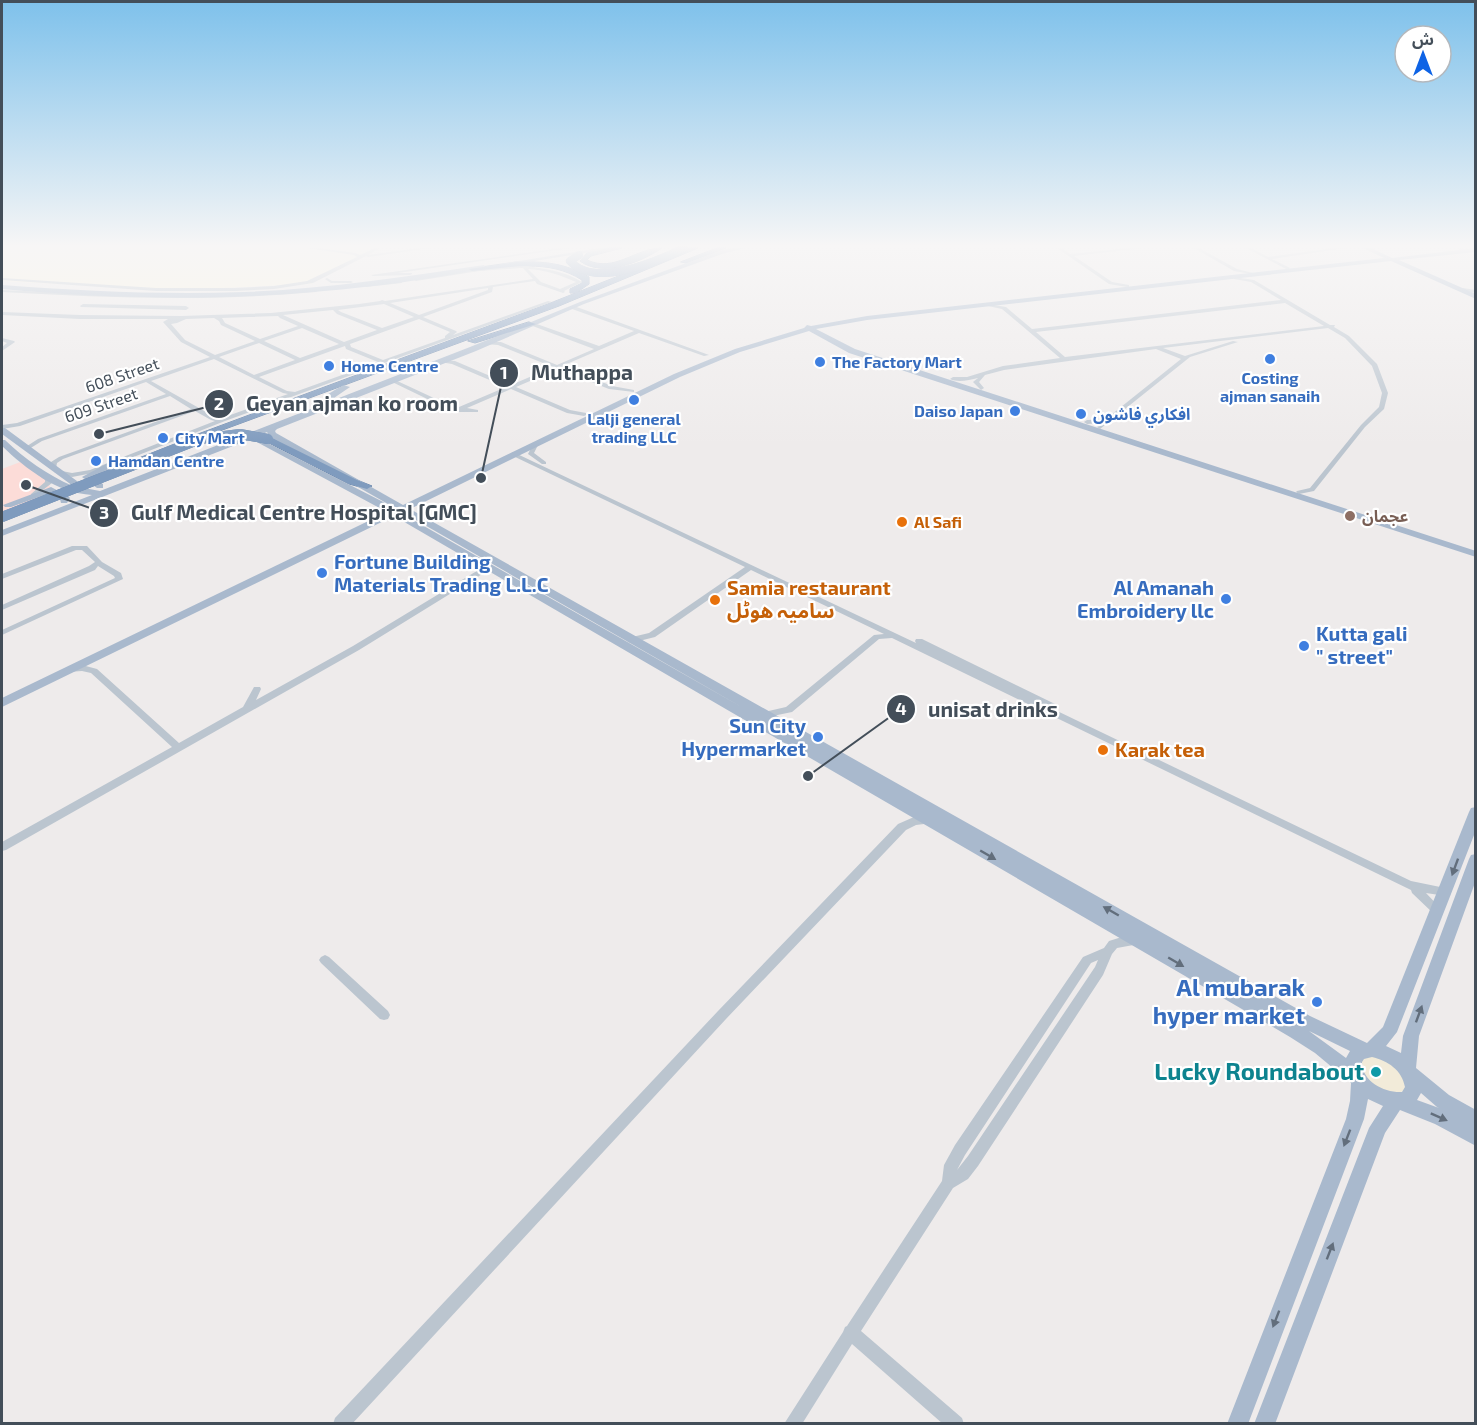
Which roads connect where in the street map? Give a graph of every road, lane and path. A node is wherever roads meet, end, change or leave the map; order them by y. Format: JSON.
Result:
{"nodes":[{"id":1,"x":33,"y":314,"type":"edge"},
{"id":2,"x":70,"y":314,"type":"edge"},
{"id":3,"x":177,"y":314,"type":"edge"},
{"id":4,"x":258,"y":314,"type":"edge"},
{"id":5,"x":279,"y":314,"type":"edge"},
{"id":6,"x":343,"y":314,"type":"edge"},
{"id":7,"x":410,"y":314,"type":"edge"},
{"id":8,"x":426,"y":314,"type":"edge"},
{"id":9,"x":524,"y":314,"type":"edge"},
{"id":10,"x":527,"y":314,"type":"edge"},
{"id":11,"x":534,"y":314,"type":"edge"},
{"id":12,"x":548,"y":314,"type":"edge"},
{"id":13,"x":591,"y":314,"type":"edge"},
{"id":14,"x":865,"y":314,"type":"edge"},
{"id":15,"x":906,"y":314,"type":"edge"},
{"id":16,"x":1014,"y":314,"type":"edge"},
{"id":17,"x":1177,"y":314,"type":"edge"},
{"id":18,"x":1312,"y":314,"type":"edge"},
{"id":19,"x":183,"y":315,"type":"junction"},
{"id":20,"x":236,"y":316,"type":"junction"},
{"id":21,"x":66,"y":317,"type":"junction"},
{"id":22,"x":417,"y":318,"type":"junction"},
{"id":23,"x":219,"y":319,"type":"junction"},
{"id":24,"x":170,"y":321,"type":"junction"},
{"id":25,"x":839,"y":322,"type":"junction"},
{"id":26,"x":303,"y":326,"type":"junction"},
{"id":27,"x":533,"y":326,"type":"junction"},
{"id":28,"x":808,"y":326,"type":"junction"},
{"id":29,"x":1333,"y":326,"type":"junction"},
{"id":30,"x":382,"y":330,"type":"junction"},
{"id":31,"x":639,"y":331,"type":"junction"},
{"id":32,"x":1032,"y":332,"type":"junction"},
{"id":33,"x":781,"y":335,"type":"junction"},
{"id":34,"x":1254,"y":335,"type":"junction"},
{"id":35,"x":450,"y":339,"type":"junction"},
{"id":36,"x":2,"y":340,"type":"edge"},
{"id":37,"x":832,"y":340,"type":"junction"},
{"id":38,"x":499,"y":341,"type":"junction"},
{"id":39,"x":258,"y":342,"type":"junction"},
{"id":40,"x":435,"y":342,"type":"joint"},
{"id":41,"x":464,"y":342,"type":"junction"},
{"id":42,"x":1187,"y":342,"type":"junction"},
{"id":43,"x":345,"y":344,"type":"junction"},
{"id":44,"x":1154,"y":347,"type":"junction"},
{"id":45,"x":1211,"y":347,"type":"junction"},
{"id":46,"x":598,"y":348,"type":"junction"},
{"id":47,"x":2,"y":349,"type":"edge"},
{"id":48,"x":706,"y":355,"type":"junction"},
{"id":49,"x":215,"y":358,"type":"junction"},
{"id":50,"x":1185,"y":358,"type":"junction"},
{"id":51,"x":453,"y":359,"type":"junction"},
{"id":52,"x":1064,"y":359,"type":"junction"},
{"id":53,"x":299,"y":360,"type":"junction"},
{"id":54,"x":388,"y":361,"type":"junction"},
{"id":55,"x":557,"y":366,"type":"junction"},
{"id":56,"x":990,"y":372,"type":"junction"},
{"id":57,"x":252,"y":377,"type":"junction"},
{"id":58,"x":953,"y":379,"type":"junction"},
{"id":59,"x":148,"y":381,"type":"junction"},
{"id":60,"x":396,"y":381,"type":"junction"},
{"id":61,"x":346,"y":387,"type":"junction"},
{"id":62,"x":511,"y":387,"type":"junction"},
{"id":63,"x":611,"y":388,"type":"junction"},
{"id":64,"x":981,"y":388,"type":"junction"},
{"id":65,"x":632,"y":391,"type":"junction"},
{"id":66,"x":171,"y":394,"type":"junction"},
{"id":67,"x":329,"y":398,"type":"junction"},
{"id":68,"x":616,"y":398,"type":"junction"},
{"id":69,"x":283,"y":399,"type":"junction"},
{"id":70,"x":196,"y":409,"type":"junction"},
{"id":71,"x":458,"y":410,"type":"junction"},
{"id":72,"x":476,"y":411,"type":"dead end"},
{"id":73,"x":571,"y":416,"type":"junction"},
{"id":74,"x":299,"y":417,"type":"junction"},
{"id":75,"x":1054,"y":417,"type":"junction"},
{"id":76,"x":210,"y":424,"type":"junction"},
{"id":77,"x":1102,"y":424,"type":"junction"},
{"id":78,"x":2,"y":433,"type":"edge"},
{"id":79,"x":268,"y":434,"type":"junction"},
{"id":80,"x":242,"y":438,"type":"junction"},
{"id":81,"x":536,"y":443,"type":"junction"},
{"id":82,"x":208,"y":444,"type":"junction"},
{"id":83,"x":228,"y":444,"type":"junction"},
{"id":84,"x":23,"y":446,"type":"junction"},
{"id":85,"x":513,"y":454,"type":"junction"},
{"id":86,"x":21,"y":458,"type":"junction"},
{"id":87,"x":110,"y":465,"type":"junction"},
{"id":88,"x":33,"y":466,"type":"junction"},
{"id":89,"x":544,"y":466,"type":"junction"},
{"id":90,"x":52,"y":468,"type":"junction"},
{"id":91,"x":1222,"y":471,"type":"junction"},
{"id":92,"x":131,"y":478,"type":"junction"},
{"id":93,"x":1267,"y":481,"type":"junction"},
{"id":94,"x":104,"y":490,"type":"junction"},
{"id":95,"x":1312,"y":490,"type":"junction"},
{"id":96,"x":81,"y":492,"type":"junction"},
{"id":97,"x":1299,"y":492,"type":"junction"},
{"id":98,"x":423,"y":495,"type":"junction"},
{"id":99,"x":376,"y":498,"type":"junction"},
{"id":100,"x":1319,"y":498,"type":"junction"},
{"id":101,"x":72,"y":502,"type":"junction"},
{"id":102,"x":4,"y":508,"type":"edge"},
{"id":103,"x":395,"y":508,"type":"junction"},
{"id":104,"x":2,"y":517,"type":"edge"},
{"id":105,"x":413,"y":518,"type":"junction"},
{"id":106,"x":25,"y":520,"type":"junction"},
{"id":107,"x":2,"y":522,"type":"edge"},
{"id":108,"x":364,"y":523,"type":"junction"},
{"id":109,"x":2,"y":528,"type":"edge"},
{"id":110,"x":2,"y":533,"type":"edge"},
{"id":111,"x":1476,"y":548,"type":"edge"},
{"id":112,"x":1476,"y":554,"type":"edge"},
{"id":113,"x":98,"y":563,"type":"junction"},
{"id":114,"x":751,"y":567,"type":"junction"},
{"id":115,"x":488,"y":573,"type":"junction"},
{"id":116,"x":2,"y":577,"type":"edge"},
{"id":117,"x":529,"y":582,"type":"junction"},
{"id":118,"x":2,"y":608,"type":"edge"},
{"id":119,"x":2,"y":633,"type":"edge"},
{"id":120,"x":878,"y":633,"type":"junction"},
{"id":121,"x":652,"y":635,"type":"junction"},
{"id":122,"x":631,"y":640,"type":"junction"},
{"id":123,"x":647,"y":649,"type":"junction"},
{"id":124,"x":70,"y":670,"type":"junction"},
{"id":125,"x":257,"y":689,"type":"dead end"},
{"id":126,"x":2,"y":694,"type":"edge"},
{"id":127,"x":2,"y":702,"type":"edge"},
{"id":128,"x":247,"y":710,"type":"junction"},
{"id":129,"x":789,"y":710,"type":"junction"},
{"id":130,"x":763,"y":714,"type":"junction"},
{"id":131,"x":788,"y":729,"type":"junction"},
{"id":132,"x":1092,"y":732,"type":"junction"},
{"id":133,"x":179,"y":748,"type":"junction"},
{"id":134,"x":870,"y":786,"type":"junction"},
{"id":135,"x":900,"y":804,"type":"junction"},
{"id":136,"x":1476,"y":812,"type":"edge"},
{"id":137,"x":927,"y":813,"type":"junction"},
{"id":138,"x":902,"y":827,"type":"junction"},
{"id":139,"x":2,"y":847,"type":"edge"},
{"id":140,"x":1476,"y":859,"type":"edge"},
{"id":141,"x":1409,"y":885,"type":"junction"},
{"id":142,"x":1446,"y":892,"type":"junction"},
{"id":143,"x":1438,"y":911,"type":"junction"},
{"id":144,"x":1099,"y":918,"type":"junction"},
{"id":145,"x":1140,"y":942,"type":"junction"},
{"id":146,"x":1108,"y":949,"type":"junction"},
{"id":147,"x":325,"y":960,"type":"dead end"},
{"id":148,"x":384,"y":1015,"type":"dead end"},
{"id":149,"x":1369,"y":1050,"type":"junction"},
{"id":150,"x":1409,"y":1072,"type":"junction"},
{"id":151,"x":1358,"y":1079,"type":"junction"},
{"id":152,"x":1398,"y":1102,"type":"junction"},
{"id":153,"x":1476,"y":1120,"type":"edge"},
{"id":154,"x":1476,"y":1137,"type":"edge"},
{"id":155,"x":948,"y":1183,"type":"junction"},
{"id":156,"x":850,"y":1332,"type":"junction"},
{"id":157,"x":340,"y":1424,"type":"edge"},
{"id":158,"x":792,"y":1424,"type":"edge"},
{"id":159,"x":956,"y":1424,"type":"edge"},
{"id":160,"x":1236,"y":1424,"type":"edge"},
{"id":161,"x":1264,"y":1424,"type":"edge"}],
"edges":[{"from":1,"to":21,"type":"street"},
{"from":2,"to":21,"type":"street"},
{"from":3,"to":19,"type":"street"},
{"from":4,"to":20,"type":"street"},
{"from":5,"to":26,"type":"street"},
{"from":6,"to":30,"type":"street"},
{"from":7,"to":22,"type":"street"},
{"from":8,"to":22,"type":"street"},
{"from":9,"to":35,"type":"highway"},
{"from":10,"to":35,"type":"street"},
{"from":11,"to":41,"type":"highway"},
{"from":12,"to":27,"type":"main road"},
{"from":13,"to":31,"type":"street"},
{"from":14,"to":28,"type":"main road"},
{"from":15,"to":25,"type":"main road"},
{"from":16,"to":32,"type":"street"},
{"from":17,"to":32,"type":"street"},
{"from":18,"to":29,"type":"street"},
{"from":19,"to":20,"type":"street"},
{"from":19,"to":23,"type":"street"},
{"from":19,"to":24,"type":"street"},
{"from":19,"to":24,"type":"street"},
{"from":20,"to":23,"type":"street"},
{"from":21,"to":24,"type":"street"},
{"from":22,"to":30,"type":"street"},
{"from":22,"to":35,"type":"street"},
{"from":23,"to":39,"type":"street"},
{"from":24,"to":49,"type":"street"},
{"from":25,"to":28,"type":"main road"},
{"from":25,"to":37,"type":"main road"},
{"from":26,"to":39,"type":"street","name":"608 Street"},
{"from":26,"to":43,"type":"street"},
{"from":27,"to":38,"type":"main road"},
{"from":27,"to":41,"type":"highway"},
{"from":27,"to":46,"type":"street"},
{"from":28,"to":33,"type":"main road"},
{"from":28,"to":37,"type":"main road"},
{"from":28,"to":48,"type":"main road"},
{"from":29,"to":34,"type":"street"},
{"from":29,"to":95,"type":"street"},
{"from":30,"to":43,"type":"street"},
{"from":31,"to":46,"type":"street"},
{"from":31,"to":48,"type":"street"},
{"from":32,"to":52,"type":"street"},
{"from":33,"to":37,"type":"main road"},
{"from":33,"to":81,"type":"main road"},
{"from":34,"to":42,"type":"street"},
{"from":34,"to":45,"type":"street"},
{"from":35,"to":40,"type":"highway"},
{"from":35,"to":69,"type":"highway"},
{"from":36,"to":47,"type":"street"},
{"from":37,"to":58,"type":"main road"},
{"from":37,"to":75,"type":"main road"},
{"from":38,"to":51,"type":"main road"},
{"from":38,"to":55,"type":"street"},
{"from":39,"to":49,"type":"street","name":"608 Street"},
{"from":39,"to":53,"type":"street"},
{"from":40,"to":54,"type":"street"},
{"from":41,"to":61,"type":"highway"},
{"from":42,"to":44,"type":"street"},
{"from":42,"to":45,"type":"street"},
{"from":43,"to":53,"type":"street"},
{"from":43,"to":54,"type":"street"},
{"from":44,"to":50,"type":"street"},
{"from":44,"to":52,"type":"street"},
{"from":45,"to":50,"type":"street"},
{"from":46,"to":55,"type":"street"},
{"from":48,"to":65,"type":"main road"},
{"from":49,"to":57,"type":"street"},
{"from":49,"to":59,"type":"street","name":"608 Street"},
{"from":50,"to":77,"type":"street"},
{"from":51,"to":60,"type":"main road"},
{"from":51,"to":62,"type":"street"},
{"from":52,"to":56,"type":"street"},
{"from":53,"to":57,"type":"street"},
{"from":54,"to":69,"type":"street"},
{"from":55,"to":62,"type":"street"},
{"from":55,"to":63,"type":"street"},
{"from":56,"to":58,"type":"street"},
{"from":56,"to":64,"type":"street"},
{"from":57,"to":69,"type":"street"},
{"from":58,"to":64,"type":"main road"},
{"from":59,"to":66,"type":"street"},
{"from":59,"to":78,"type":"street","name":"608 Street"},
{"from":60,"to":71,"type":"street"},
{"from":60,"to":74,"type":"main road"},
{"from":61,"to":67,"type":"main road"},
{"from":61,"to":82,"type":"highway"},
{"from":62,"to":71,"type":"street"},
{"from":62,"to":73,"type":"street"},
{"from":63,"to":65,"type":"street"},
{"from":63,"to":68,"type":"street"},
{"from":64,"to":77,"type":"main road"},
{"from":65,"to":68,"type":"main road"},
{"from":66,"to":70,"type":"street"},
{"from":66,"to":84,"type":"street","name":"609 Street"},
{"from":67,"to":74,"type":"main road"},
{"from":67,"to":82,"type":"main road"},
{"from":68,"to":73,"type":"main road"},
{"from":69,"to":76,"type":"highway"},
{"from":69,"to":76,"type":"street"},
{"from":69,"to":102,"type":"highway","bridge":true},
{"from":70,"to":76,"type":"street"},
{"from":70,"to":90,"type":"street"},
{"from":71,"to":72,"type":"street"},
{"from":73,"to":98,"type":"main road"},
{"from":74,"to":79,"type":"main road"},
{"from":75,"to":77,"type":"main road"},
{"from":75,"to":91,"type":"main road"},
{"from":76,"to":87,"type":"street"},
{"from":77,"to":93,"type":"main road"},
{"from":78,"to":84,"type":"main road"},
{"from":78,"to":86,"type":"main road"},
{"from":79,"to":80,"type":"main road"},
{"from":79,"to":80,"type":"main road"},
{"from":79,"to":99,"type":"main road"},
{"from":79,"to":99,"type":"main road"},
{"from":79,"to":104,"type":"highway","bridge":true},
{"from":80,"to":83,"type":"main road"},
{"from":81,"to":85,"type":"main road"},
{"from":81,"to":89,"type":"street"},
{"from":82,"to":83,"type":"main road"},
{"from":82,"to":92,"type":"main road"},
{"from":82,"to":107,"type":"highway","bridge":true},
{"from":83,"to":110,"type":"main road"},
{"from":84,"to":90,"type":"main road"},
{"from":85,"to":89,"type":"street"},
{"from":85,"to":98,"type":"main road"},
{"from":86,"to":88,"type":"main road"},
{"from":86,"to":90,"type":"main road"},
{"from":87,"to":90,"type":"street"},
{"from":87,"to":92,"type":"main road"},
{"from":88,"to":96,"type":"main road"},
{"from":88,"to":102,"type":"street"},
{"from":89,"to":114,"type":"street"},
{"from":89,"to":132,"type":"street"},
{"from":90,"to":96,"type":"main road"},
{"from":91,"to":93,"type":"main road"},
{"from":91,"to":112,"type":"main road"},
{"from":92,"to":94,"type":"main road"},
{"from":93,"to":97,"type":"main road"},
{"from":94,"to":96,"type":"main road"},
{"from":94,"to":101,"type":"main road"},
{"from":95,"to":97,"type":"street"},
{"from":95,"to":100,"type":"street"},
{"from":96,"to":101,"type":"main road"},
{"from":97,"to":100,"type":"main road"},
{"from":98,"to":99,"type":"main road"},
{"from":98,"to":103,"type":"main road"},
{"from":98,"to":105,"type":"main road"},
{"from":99,"to":103,"type":"main road"},
{"from":99,"to":108,"type":"main road"},
{"from":100,"to":111,"type":"main road"},
{"from":101,"to":106,"type":"main road"},
{"from":102,"to":106,"type":"main road"},
{"from":103,"to":105,"type":"main road"},
{"from":103,"to":108,"type":"main road"},
{"from":105,"to":108,"type":"main road"},
{"from":105,"to":115,"type":"main road"},
{"from":105,"to":117,"type":"main road"},
{"from":106,"to":109,"type":"main road"},
{"from":108,"to":124,"type":"main road"},
{"from":108,"to":126,"type":"main road"},
{"from":113,"to":116,"type":"street"},
{"from":113,"to":118,"type":"street"},
{"from":113,"to":119,"type":"street"},
{"from":114,"to":120,"type":"street"},
{"from":114,"to":121,"type":"street"},
{"from":115,"to":117,"type":"main road"},
{"from":115,"to":128,"type":"street"},
{"from":115,"to":134,"type":"main road"},
{"from":117,"to":122,"type":"main road"},
{"from":120,"to":129,"type":"street"},
{"from":120,"to":132,"type":"street"},
{"from":121,"to":122,"type":"street"},
{"from":121,"to":123,"type":"street"},
{"from":122,"to":123,"type":"main road"},
{"from":123,"to":130,"type":"main road"},
{"from":124,"to":127,"type":"main road"},
{"from":124,"to":133,"type":"street"},
{"from":125,"to":128,"type":"street"},
{"from":128,"to":133,"type":"street"},
{"from":129,"to":130,"type":"street"},
{"from":129,"to":131,"type":"street"},
{"from":130,"to":131,"type":"main road"},
{"from":131,"to":137,"type":"main road"},
{"from":132,"to":141,"type":"street"},
{"from":133,"to":139,"type":"street"},
{"from":134,"to":135,"type":"main road"},
{"from":134,"to":137,"type":"main road"},
{"from":135,"to":137,"type":"main road"},
{"from":135,"to":138,"type":"street"},
{"from":136,"to":142,"type":"main road","one_way":true},
{"from":137,"to":138,"type":"street"},
{"from":137,"to":144,"type":"main road","one_way":true},
{"from":149,"to":137,"type":"main road","one_way":true},
{"from":138,"to":157,"type":"street"},
{"from":150,"to":140,"type":"main road","one_way":true},
{"from":141,"to":142,"type":"street"},
{"from":141,"to":143,"type":"street"},
{"from":142,"to":143,"type":"main road"},
{"from":143,"to":149,"type":"main road"},
{"from":144,"to":145,"type":"main road"},
{"from":144,"to":146,"type":"street"},
{"from":145,"to":146,"type":"street"},
{"from":145,"to":151,"type":"main road","one_way":true},
{"from":146,"to":155,"type":"street"},
{"from":146,"to":155,"type":"street"},
{"from":147,"to":148,"type":"street"},
{"from":149,"to":150,"type":"main road"},
{"from":149,"to":151,"type":"main road"},
{"from":150,"to":152,"type":"main road"},
{"from":150,"to":153,"type":"main road"},
{"from":151,"to":152,"type":"main road"},
{"from":151,"to":160,"type":"main road","one_way":true},
{"from":152,"to":154,"type":"main road","one_way":true},
{"from":161,"to":152,"type":"main road","one_way":true},
{"from":155,"to":156,"type":"street"},
{"from":156,"to":158,"type":"street"},
{"from":156,"to":159,"type":"street"}]}
